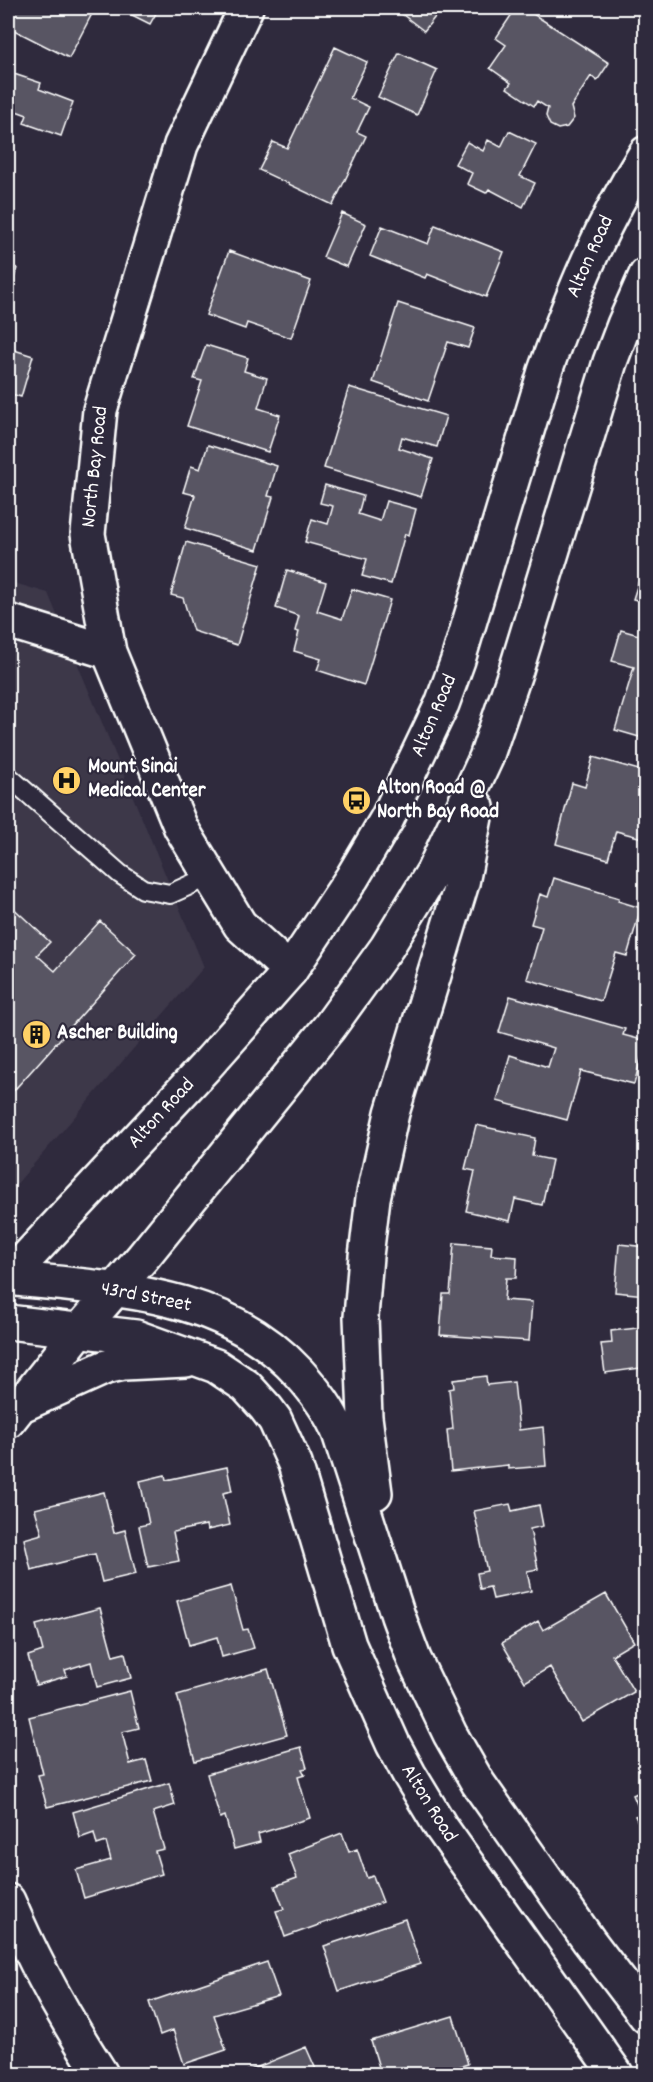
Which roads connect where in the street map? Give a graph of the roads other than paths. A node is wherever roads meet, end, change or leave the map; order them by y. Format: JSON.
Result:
{"nodes":[{"id":1,"x":246,"y":8,"type":"edge"},
{"id":2,"x":645,"y":153,"type":"edge"},
{"id":3,"x":645,"y":275,"type":"edge"},
{"id":4,"x":8,"y":621,"type":"edge"},
{"id":5,"x":109,"y":652,"type":"junction"},
{"id":6,"x":486,"y":758,"type":"junction"},
{"id":7,"x":8,"y":776,"type":"edge"},
{"id":8,"x":210,"y":876,"type":"junction"},
{"id":9,"x":290,"y":971,"type":"junction"},
{"id":10,"x":8,"y":1278,"type":"edge"},
{"id":11,"x":115,"y":1290,"type":"junction"},
{"id":12,"x":8,"y":1322,"type":"edge"},
{"id":13,"x":80,"y":1330,"type":"junction"},
{"id":14,"x":197,"y":1359,"type":"junction"},
{"id":15,"x":14,"y":1414,"type":"edge"},
{"id":16,"x":8,"y":1438,"type":"edge"},
{"id":17,"x":307,"y":1499,"type":"joint"},
{"id":18,"x":385,"y":1570,"type":"junction"},
{"id":19,"x":8,"y":1900,"type":"edge"},
{"id":20,"x":645,"y":2016,"type":"edge"},
{"id":21,"x":101,"y":2074,"type":"edge"},
{"id":22,"x":616,"y":2074,"type":"edge"}],
"edges":[{"from":1,"to":5,"type":"main road","name":"North Bay Road"},
{"from":2,"to":9,"type":"main road","name":"Alton Road"},
{"from":3,"to":6,"type":"main road"},
{"from":4,"to":5,"type":"main road"},
{"from":5,"to":8,"type":"main road","name":"North Bay Road"},
{"from":6,"to":11,"type":"main road"},
{"from":6,"to":18,"type":"main road"},
{"from":7,"to":8,"type":"lane"},
{"from":8,"to":9,"type":"main road","name":"North Bay Road"},
{"from":9,"to":10,"type":"main road","name":"Alton Road"},
{"from":10,"to":11,"type":"main road","name":"43rd Street"},
{"from":11,"to":13,"type":"main road"},
{"from":11,"to":18,"type":"main road","name":"43rd Street"},
{"from":12,"to":13,"type":"main road","name":"43rd Street"},
{"from":13,"to":14,"type":"main road","name":"43rd Street"},
{"from":13,"to":15,"type":"main road"},
{"from":14,"to":15,"type":"main road"},
{"from":14,"to":17,"type":"main road","name":"43rd Street"},
{"from":15,"to":16,"type":"main road"},
{"from":17,"to":22,"type":"main road","name":"Alton Road"},
{"from":18,"to":20,"type":"main road"},
{"from":19,"to":21,"type":"main road"}]}
